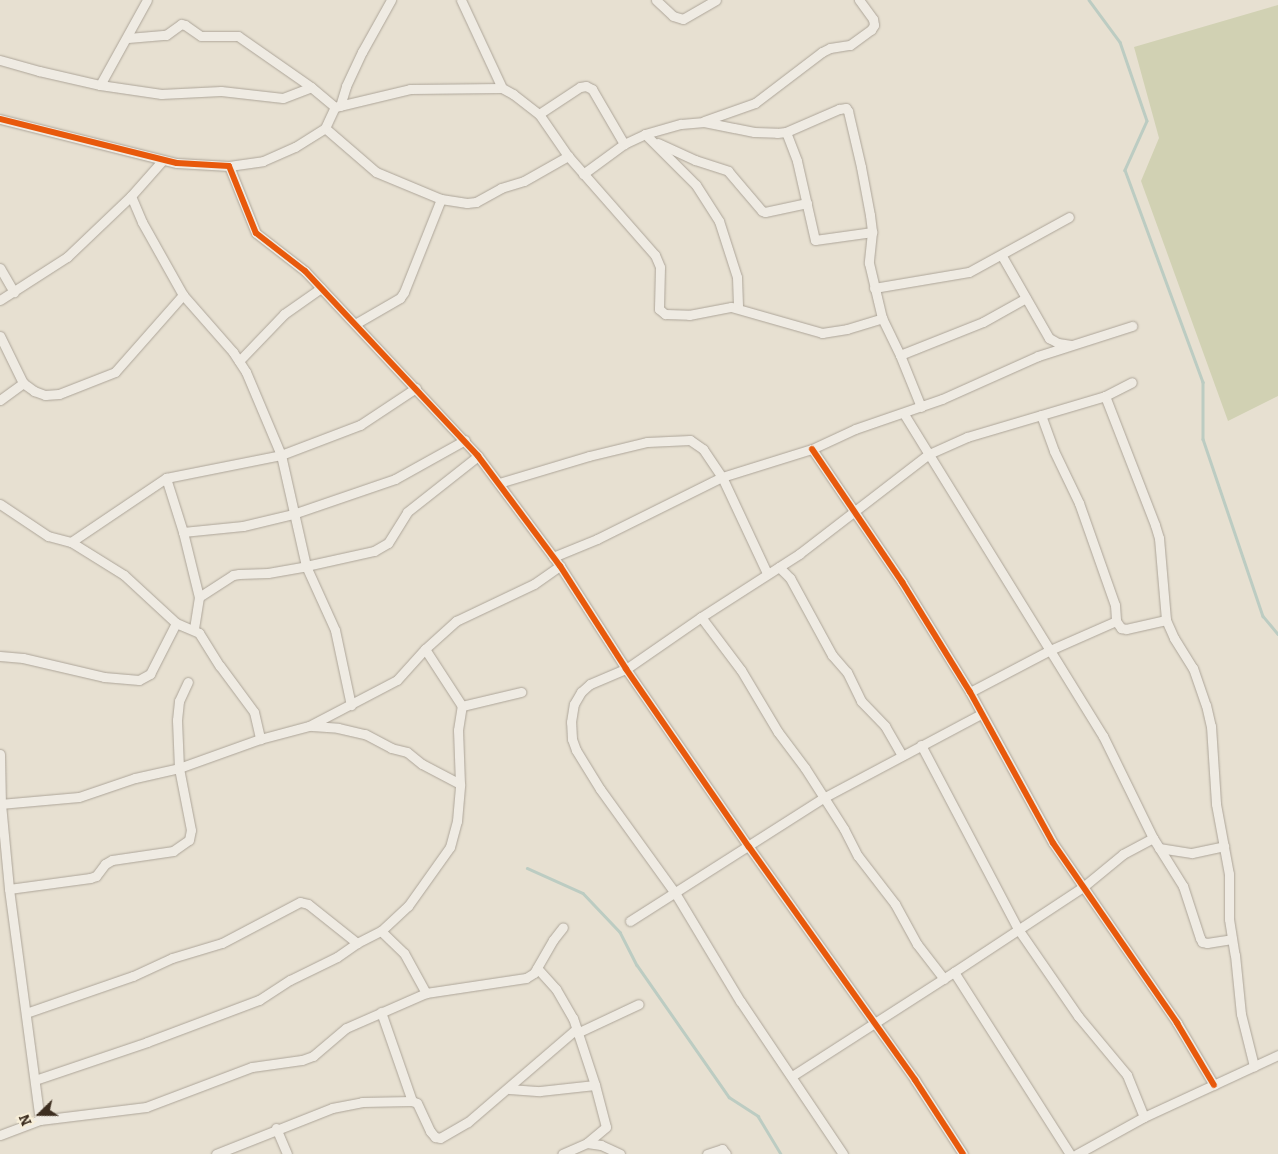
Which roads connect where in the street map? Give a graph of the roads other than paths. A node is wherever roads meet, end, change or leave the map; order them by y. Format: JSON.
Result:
{"nodes":[{"id":1,"x":147,"y":0,"type":"edge"},
{"id":2,"x":391,"y":0,"type":"edge"},
{"id":3,"x":461,"y":0,"type":"edge"},
{"id":4,"x":656,"y":0,"type":"edge"},
{"id":5,"x":716,"y":0,"type":"edge"},
{"id":6,"x":860,"y":0,"type":"edge"},
{"id":7,"x":128,"y":38,"type":"junction"},
{"id":8,"x":0,"y":60,"type":"edge"},
{"id":9,"x":100,"y":85,"type":"junction"},
{"id":10,"x":311,"y":87,"type":"junction"},
{"id":11,"x":502,"y":88,"type":"junction"},
{"id":12,"x":337,"y":107,"type":"junction"},
{"id":13,"x":539,"y":114,"type":"junction"},
{"id":14,"x":0,"y":119,"type":"edge"},
{"id":15,"x":704,"y":122,"type":"junction"},
{"id":16,"x":325,"y":128,"type":"junction"},
{"id":17,"x":786,"y":132,"type":"junction"},
{"id":18,"x":646,"y":134,"type":"junction"},
{"id":19,"x":656,"y":143,"type":"junction"},
{"id":20,"x":624,"y":144,"type":"junction"},
{"id":21,"x":568,"y":156,"type":"junction"},
{"id":22,"x":163,"y":160,"type":"junction"},
{"id":23,"x":229,"y":166,"type":"junction"},
{"id":24,"x":583,"y":174,"type":"junction"},
{"id":25,"x":131,"y":196,"type":"junction"},
{"id":26,"x":441,"y":199,"type":"junction"},
{"id":27,"x":806,"y":203,"type":"junction"},
{"id":28,"x":1069,"y":217,"type":"dead end"},
{"id":29,"x":872,"y":232,"type":"junction"},
{"id":30,"x":1002,"y":256,"type":"junction"},
{"id":31,"x":0,"y":268,"type":"edge"},
{"id":32,"x":321,"y":288,"type":"junction"},
{"id":33,"x":874,"y":288,"type":"junction"},
{"id":34,"x":14,"y":292,"type":"junction"},
{"id":35,"x":183,"y":295,"type":"junction"},
{"id":36,"x":1026,"y":298,"type":"junction"},
{"id":37,"x":0,"y":300,"type":"edge"},
{"id":38,"x":738,"y":308,"type":"junction"},
{"id":39,"x":882,"y":318,"type":"junction"},
{"id":40,"x":355,"y":324,"type":"junction"},
{"id":41,"x":1132,"y":326,"type":"dead end"},
{"id":42,"x":0,"y":336,"type":"edge"},
{"id":43,"x":1073,"y":346,"type":"junction"},
{"id":44,"x":900,"y":355,"type":"junction"},
{"id":45,"x":240,"y":361,"type":"junction"},
{"id":46,"x":1132,"y":382,"type":"dead end"},
{"id":47,"x":23,"y":383,"type":"junction"},
{"id":48,"x":416,"y":388,"type":"junction"},
{"id":49,"x":1105,"y":396,"type":"junction"},
{"id":50,"x":0,"y":400,"type":"edge"},
{"id":51,"x":921,"y":407,"type":"junction"},
{"id":52,"x":904,"y":414,"type":"junction"},
{"id":53,"x":1042,"y":415,"type":"junction"},
{"id":54,"x":465,"y":440,"type":"junction"},
{"id":55,"x":812,"y":449,"type":"junction"},
{"id":56,"x":929,"y":454,"type":"junction"},
{"id":57,"x":280,"y":455,"type":"junction"},
{"id":58,"x":478,"y":456,"type":"junction"},
{"id":59,"x":722,"y":477,"type":"junction"},
{"id":60,"x":166,"y":478,"type":"junction"},
{"id":61,"x":499,"y":483,"type":"junction"},
{"id":62,"x":0,"y":504,"type":"edge"},
{"id":63,"x":855,"y":512,"type":"junction"},
{"id":64,"x":293,"y":514,"type":"junction"},
{"id":65,"x":184,"y":532,"type":"junction"},
{"id":66,"x":71,"y":542,"type":"junction"},
{"id":67,"x":553,"y":557,"type":"junction"},
{"id":68,"x":306,"y":566,"type":"junction"},
{"id":69,"x":560,"y":566,"type":"junction"},
{"id":70,"x":779,"y":567,"type":"junction"},
{"id":71,"x":767,"y":574,"type":"junction"},
{"id":72,"x":200,"y":597,"type":"junction"},
{"id":73,"x":701,"y":617,"type":"junction"},
{"id":74,"x":1166,"y":620,"type":"junction"},
{"id":75,"x":1116,"y":621,"type":"junction"},
{"id":76,"x":176,"y":623,"type":"junction"},
{"id":77,"x":194,"y":629,"type":"junction"},
{"id":78,"x":425,"y":649,"type":"junction"},
{"id":79,"x":1050,"y":650,"type":"junction"},
{"id":80,"x":0,"y":656,"type":"edge"},
{"id":81,"x":626,"y":669,"type":"junction"},
{"id":82,"x":188,"y":682,"type":"dead end"},
{"id":83,"x":521,"y":692,"type":"dead end"},
{"id":84,"x":970,"y":692,"type":"junction"},
{"id":85,"x":352,"y":705,"type":"junction"},
{"id":86,"x":462,"y":706,"type":"junction"},
{"id":87,"x":981,"y":714,"type":"junction"},
{"id":88,"x":309,"y":726,"type":"junction"},
{"id":89,"x":260,"y":739,"type":"junction"},
{"id":90,"x":921,"y":745,"type":"junction"},
{"id":91,"x":0,"y":754,"type":"edge"},
{"id":92,"x":902,"y":755,"type":"junction"},
{"id":93,"x":179,"y":768,"type":"junction"},
{"id":94,"x":460,"y":784,"type":"junction"},
{"id":95,"x":822,"y":798,"type":"junction"},
{"id":96,"x":1,"y":804,"type":"edge"},
{"id":97,"x":1153,"y":838,"type":"junction"},
{"id":98,"x":1224,"y":846,"type":"junction"},
{"id":99,"x":749,"y":847,"type":"junction"},
{"id":100,"x":1159,"y":848,"type":"junction"},
{"id":101,"x":1083,"y":887,"type":"junction"},
{"id":102,"x":9,"y":889,"type":"junction"},
{"id":103,"x":675,"y":893,"type":"junction"},
{"id":104,"x":630,"y":922,"type":"dead end"},
{"id":105,"x":563,"y":927,"type":"dead end"},
{"id":106,"x":1018,"y":928,"type":"junction"},
{"id":107,"x":381,"y":930,"type":"junction"},
{"id":108,"x":1232,"y":939,"type":"junction"},
{"id":109,"x":357,"y":943,"type":"junction"},
{"id":110,"x":537,"y":968,"type":"junction"},
{"id":111,"x":954,"y":972,"type":"junction"},
{"id":112,"x":944,"y":979,"type":"junction"},
{"id":113,"x":426,"y":994,"type":"junction"},
{"id":114,"x":640,"y":1004,"type":"dead end"},
{"id":115,"x":382,"y":1012,"type":"junction"},
{"id":116,"x":26,"y":1013,"type":"junction"},
{"id":117,"x":873,"y":1024,"type":"junction"},
{"id":118,"x":577,"y":1031,"type":"junction"},
{"id":119,"x":1278,"y":1055,"type":"edge"},
{"id":120,"x":1254,"y":1066,"type":"junction"},
{"id":121,"x":792,"y":1076,"type":"junction"},
{"id":122,"x":35,"y":1080,"type":"junction"},
{"id":123,"x":595,"y":1085,"type":"junction"},
{"id":124,"x":1214,"y":1085,"type":"junction"},
{"id":125,"x":509,"y":1089,"type":"junction"},
{"id":126,"x":412,"y":1102,"type":"junction"},
{"id":127,"x":1144,"y":1117,"type":"junction"},
{"id":128,"x":40,"y":1120,"type":"junction"},
{"id":129,"x":276,"y":1128,"type":"junction"},
{"id":130,"x":0,"y":1135,"type":"edge"},
{"id":131,"x":587,"y":1143,"type":"junction"},
{"id":132,"x":216,"y":1154,"type":"edge"},
{"id":133,"x":287,"y":1154,"type":"edge"},
{"id":134,"x":562,"y":1154,"type":"edge"},
{"id":135,"x":620,"y":1154,"type":"edge"},
{"id":136,"x":707,"y":1154,"type":"edge"},
{"id":137,"x":726,"y":1154,"type":"edge"},
{"id":138,"x":843,"y":1154,"type":"edge"},
{"id":139,"x":964,"y":1154,"type":"edge"},
{"id":140,"x":1070,"y":1154,"type":"edge"},
{"id":141,"x":1077,"y":1154,"type":"edge"}],
"edges":[{"from":1,"to":7,"type":"street"},
{"from":2,"to":12,"type":"street"},
{"from":3,"to":11,"type":"street"},
{"from":4,"to":5,"type":"street"},
{"from":6,"to":15,"type":"street"},
{"from":7,"to":9,"type":"street"},
{"from":7,"to":10,"type":"street"},
{"from":8,"to":9,"type":"street"},
{"from":9,"to":10,"type":"street"},
{"from":10,"to":12,"type":"street"},
{"from":11,"to":12,"type":"street"},
{"from":11,"to":13,"type":"street"},
{"from":12,"to":16,"type":"street"},
{"from":13,"to":20,"type":"street"},
{"from":13,"to":21,"type":"street"},
{"from":14,"to":22,"type":"street"},
{"from":15,"to":17,"type":"street"},
{"from":15,"to":18,"type":"street"},
{"from":16,"to":23,"type":"street"},
{"from":16,"to":26,"type":"street"},
{"from":17,"to":27,"type":"street"},
{"from":17,"to":29,"type":"street"},
{"from":18,"to":19,"type":"street"},
{"from":18,"to":20,"type":"street"},
{"from":19,"to":27,"type":"street"},
{"from":19,"to":38,"type":"street"},
{"from":20,"to":24,"type":"street"},
{"from":21,"to":24,"type":"street"},
{"from":21,"to":26,"type":"street"},
{"from":22,"to":23,"type":"street"},
{"from":22,"to":25,"type":"street"},
{"from":23,"to":32,"type":"street"},
{"from":24,"to":38,"type":"street"},
{"from":25,"to":34,"type":"street"},
{"from":25,"to":35,"type":"street"},
{"from":26,"to":40,"type":"street"},
{"from":27,"to":29,"type":"street"},
{"from":28,"to":30,"type":"street"},
{"from":29,"to":33,"type":"street"},
{"from":30,"to":33,"type":"street"},
{"from":30,"to":36,"type":"street"},
{"from":31,"to":34,"type":"street"},
{"from":32,"to":40,"type":"street"},
{"from":32,"to":45,"type":"street"},
{"from":33,"to":39,"type":"street"},
{"from":34,"to":37,"type":"street"},
{"from":35,"to":45,"type":"street"},
{"from":35,"to":47,"type":"street"},
{"from":36,"to":43,"type":"street"},
{"from":36,"to":44,"type":"street"},
{"from":38,"to":39,"type":"street"},
{"from":39,"to":44,"type":"street"},
{"from":40,"to":48,"type":"street"},
{"from":41,"to":43,"type":"street"},
{"from":42,"to":47,"type":"street"},
{"from":43,"to":51,"type":"street"},
{"from":44,"to":51,"type":"street"},
{"from":45,"to":57,"type":"street"},
{"from":46,"to":49,"type":"street"},
{"from":47,"to":50,"type":"street"},
{"from":48,"to":54,"type":"street"},
{"from":48,"to":57,"type":"street"},
{"from":49,"to":53,"type":"street"},
{"from":49,"to":74,"type":"street"},
{"from":51,"to":52,"type":"street"},
{"from":52,"to":55,"type":"street"},
{"from":52,"to":56,"type":"street"},
{"from":53,"to":56,"type":"street"},
{"from":53,"to":75,"type":"street"},
{"from":54,"to":58,"type":"street"},
{"from":54,"to":64,"type":"street"},
{"from":55,"to":59,"type":"street"},
{"from":55,"to":63,"type":"street"},
{"from":56,"to":63,"type":"street"},
{"from":56,"to":79,"type":"street"},
{"from":57,"to":60,"type":"street"},
{"from":57,"to":64,"type":"street"},
{"from":58,"to":61,"type":"street"},
{"from":58,"to":68,"type":"street"},
{"from":59,"to":61,"type":"street"},
{"from":59,"to":67,"type":"street"},
{"from":59,"to":71,"type":"street"},
{"from":60,"to":65,"type":"street"},
{"from":60,"to":66,"type":"street"},
{"from":61,"to":67,"type":"street"},
{"from":62,"to":66,"type":"street"},
{"from":63,"to":70,"type":"street"},
{"from":63,"to":84,"type":"street"},
{"from":64,"to":65,"type":"street"},
{"from":64,"to":68,"type":"street"},
{"from":65,"to":72,"type":"street"},
{"from":66,"to":76,"type":"street"},
{"from":67,"to":69,"type":"street"},
{"from":68,"to":72,"type":"street"},
{"from":68,"to":85,"type":"street"},
{"from":69,"to":78,"type":"street"},
{"from":69,"to":81,"type":"street"},
{"from":70,"to":71,"type":"street"},
{"from":70,"to":92,"type":"street"},
{"from":71,"to":73,"type":"street"},
{"from":72,"to":77,"type":"street"},
{"from":73,"to":81,"type":"street"},
{"from":73,"to":95,"type":"street"},
{"from":74,"to":75,"type":"street"},
{"from":74,"to":98,"type":"street"},
{"from":75,"to":79,"type":"street"},
{"from":76,"to":77,"type":"street"},
{"from":76,"to":80,"type":"street"},
{"from":77,"to":89,"type":"street"},
{"from":78,"to":85,"type":"street"},
{"from":78,"to":86,"type":"street"},
{"from":79,"to":84,"type":"street"},
{"from":79,"to":97,"type":"street"},
{"from":81,"to":99,"type":"street"},
{"from":81,"to":103,"type":"street"},
{"from":82,"to":93,"type":"street"},
{"from":83,"to":86,"type":"street"},
{"from":84,"to":87,"type":"street"},
{"from":85,"to":88,"type":"street"},
{"from":86,"to":94,"type":"street"},
{"from":87,"to":90,"type":"street"},
{"from":87,"to":101,"type":"street"},
{"from":88,"to":89,"type":"street"},
{"from":88,"to":94,"type":"street"},
{"from":89,"to":93,"type":"street"},
{"from":90,"to":92,"type":"street"},
{"from":90,"to":106,"type":"street"},
{"from":91,"to":96,"type":"street"},
{"from":92,"to":95,"type":"street"},
{"from":93,"to":96,"type":"street"},
{"from":93,"to":102,"type":"street"},
{"from":94,"to":107,"type":"street"},
{"from":95,"to":99,"type":"street"},
{"from":95,"to":112,"type":"street"},
{"from":96,"to":102,"type":"street"},
{"from":97,"to":100,"type":"street"},
{"from":97,"to":101,"type":"street"},
{"from":98,"to":100,"type":"street"},
{"from":98,"to":108,"type":"street"},
{"from":99,"to":103,"type":"street"},
{"from":99,"to":117,"type":"street"},
{"from":100,"to":108,"type":"street"},
{"from":101,"to":106,"type":"street"},
{"from":101,"to":124,"type":"street"},
{"from":102,"to":116,"type":"street"},
{"from":103,"to":104,"type":"street"},
{"from":103,"to":121,"type":"street"},
{"from":105,"to":110,"type":"street"},
{"from":106,"to":111,"type":"street"},
{"from":106,"to":127,"type":"street"},
{"from":107,"to":109,"type":"street"},
{"from":107,"to":113,"type":"street"},
{"from":108,"to":120,"type":"street"},
{"from":109,"to":116,"type":"street"},
{"from":109,"to":122,"type":"street"},
{"from":110,"to":113,"type":"street"},
{"from":110,"to":118,"type":"street"},
{"from":111,"to":112,"type":"street"},
{"from":111,"to":140,"type":"street"},
{"from":112,"to":117,"type":"street"},
{"from":113,"to":115,"type":"street"},
{"from":114,"to":118,"type":"street"},
{"from":115,"to":126,"type":"street"},
{"from":115,"to":128,"type":"street"},
{"from":116,"to":122,"type":"street"},
{"from":117,"to":121,"type":"street"},
{"from":117,"to":139,"type":"street"},
{"from":118,"to":123,"type":"street"},
{"from":118,"to":125,"type":"street"},
{"from":119,"to":120,"type":"street"},
{"from":120,"to":124,"type":"street"},
{"from":121,"to":138,"type":"street"},
{"from":122,"to":128,"type":"street"},
{"from":123,"to":125,"type":"street"},
{"from":123,"to":131,"type":"street"},
{"from":124,"to":127,"type":"street"},
{"from":125,"to":126,"type":"street"},
{"from":126,"to":129,"type":"street"},
{"from":127,"to":141,"type":"street"},
{"from":128,"to":130,"type":"street"},
{"from":129,"to":132,"type":"street"},
{"from":129,"to":133,"type":"street"},
{"from":131,"to":134,"type":"street"},
{"from":131,"to":135,"type":"street"},
{"from":136,"to":137,"type":"street"}]}
